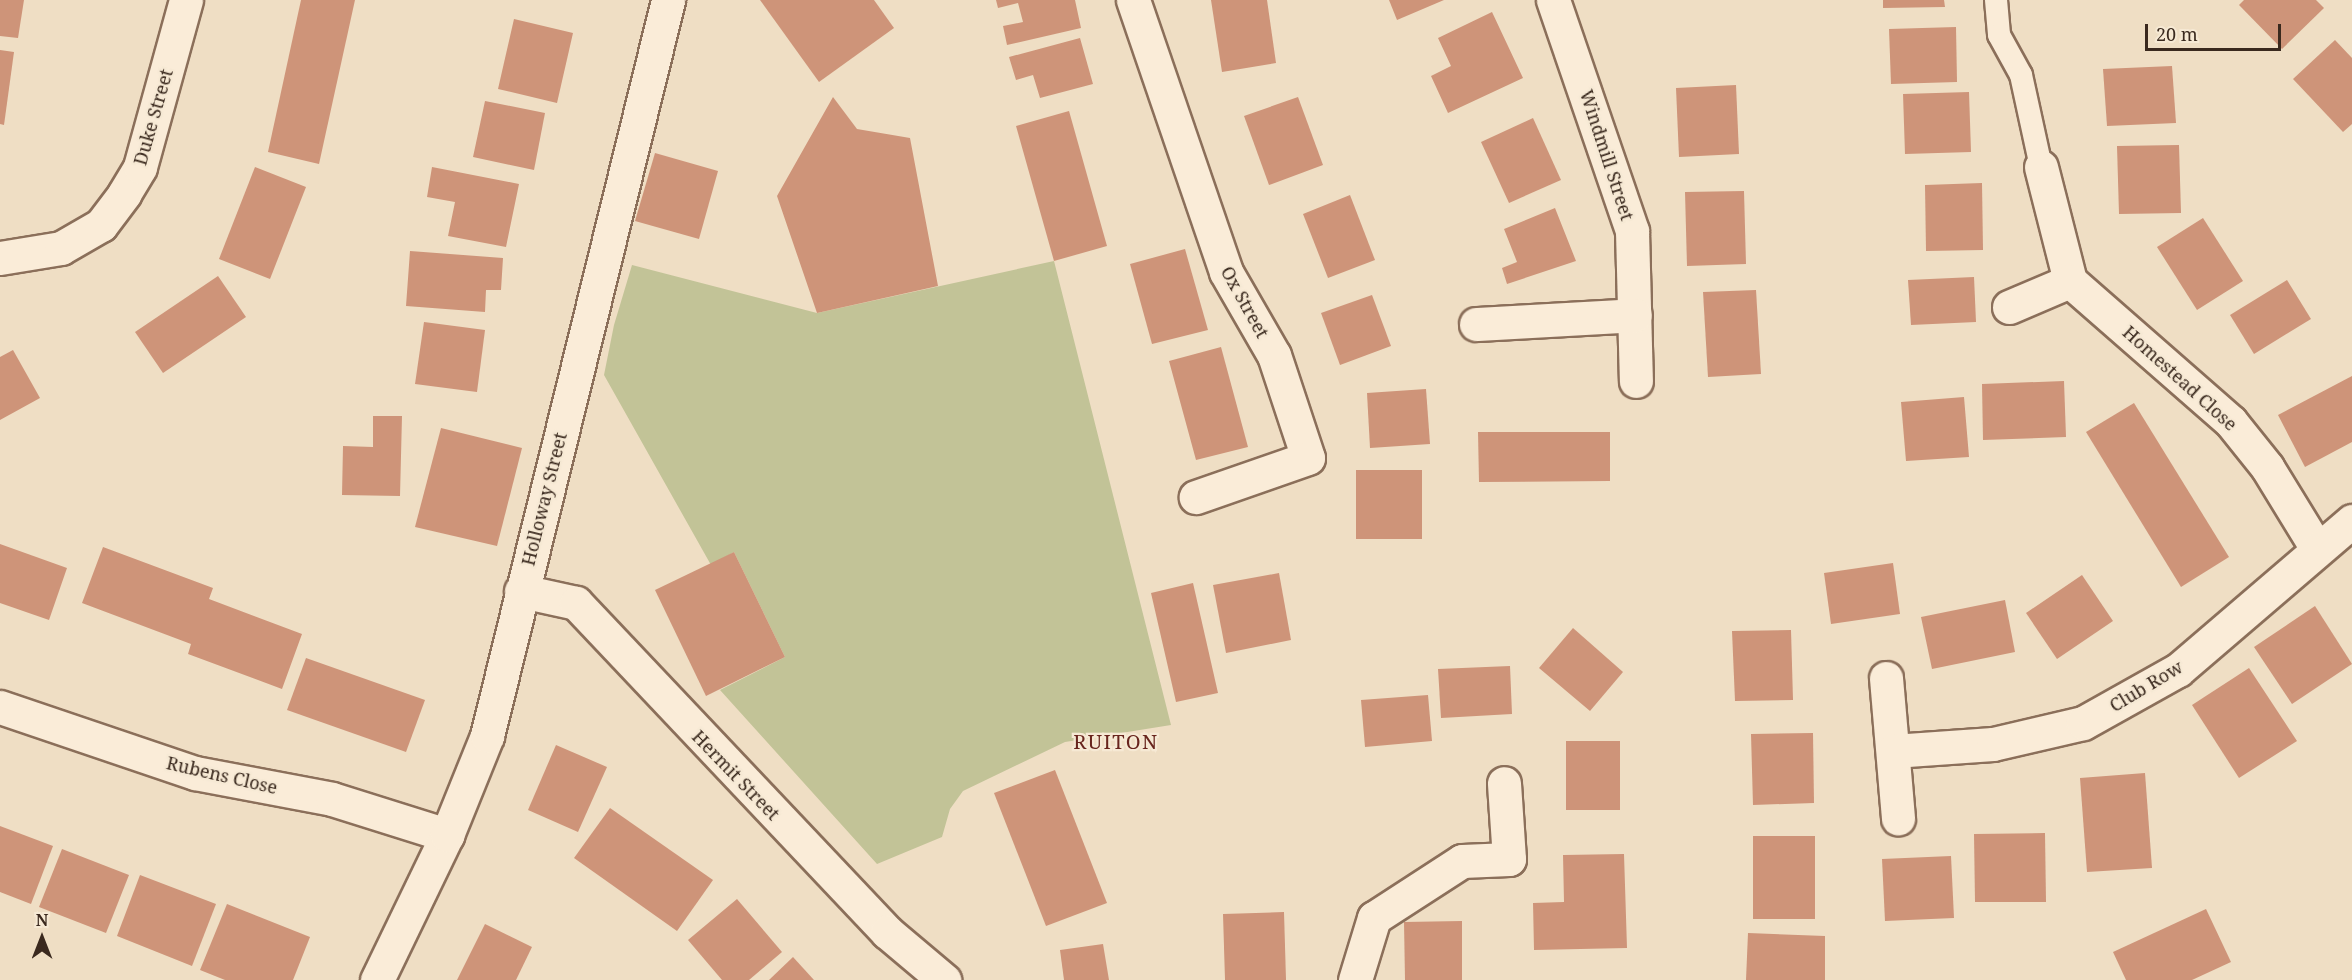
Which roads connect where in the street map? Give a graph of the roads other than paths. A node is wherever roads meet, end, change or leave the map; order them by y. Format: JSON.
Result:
{"nodes":[{"id":1,"x":186,"y":0,"type":"edge"},
{"id":2,"x":1132,"y":0,"type":"edge"},
{"id":3,"x":1553,"y":0,"type":"edge"},
{"id":4,"x":1996,"y":0,"type":"edge"},
{"id":5,"x":669,"y":1,"type":"edge"},
{"id":6,"x":2041,"y":167,"type":"joint"},
{"id":7,"x":0,"y":258,"type":"edge"},
{"id":8,"x":2070,"y":281,"type":"junction"},
{"id":9,"x":2009,"y":307,"type":"dead end"},
{"id":10,"x":1635,"y":315,"type":"junction"},
{"id":11,"x":1476,"y":324,"type":"dead end"},
{"id":12,"x":1636,"y":381,"type":"dead end"},
{"id":13,"x":1196,"y":497,"type":"dead end"},
{"id":14,"x":2352,"y":521,"type":"edge"},
{"id":15,"x":2316,"y":547,"type":"junction"},
{"id":16,"x":521,"y":591,"type":"junction"},
{"id":17,"x":1886,"y":678,"type":"dead end"},
{"id":18,"x":0,"y":706,"type":"edge"},
{"id":19,"x":1893,"y":751,"type":"junction"},
{"id":20,"x":1504,"y":783,"type":"dead end"},
{"id":21,"x":1898,"y":818,"type":"dead end"},
{"id":22,"x":447,"y":835,"type":"junction"},
{"id":23,"x":377,"y":980,"type":"edge"},
{"id":24,"x":944,"y":980,"type":"edge"},
{"id":25,"x":1355,"y":980,"type":"edge"}],
"edges":[{"from":1,"to":7,"type":"street","name":"Duke Street"},
{"from":2,"to":13,"type":"street","name":"Ox Street"},
{"from":3,"to":10,"type":"street","name":"Windmill Street"},
{"from":4,"to":6,"type":"lane"},
{"from":5,"to":16,"type":"street","name":"Holloway Street"},
{"from":6,"to":8,"type":"street"},
{"from":8,"to":9,"type":"street"},
{"from":8,"to":15,"type":"street","name":"Homestead Close"},
{"from":10,"to":11,"type":"street"},
{"from":10,"to":12,"type":"street","name":"Windmill Street"},
{"from":14,"to":15,"type":"street","name":"Club Row"},
{"from":15,"to":19,"type":"street","name":"Club Row"},
{"from":16,"to":22,"type":"street","name":"Holloway Street"},
{"from":16,"to":24,"type":"street","name":"Hermit Street"},
{"from":17,"to":19,"type":"street"},
{"from":18,"to":22,"type":"street","name":"Rubens Close"},
{"from":19,"to":21,"type":"street"},
{"from":20,"to":25,"type":"street"},
{"from":22,"to":23,"type":"street","name":"Holloway Street"}]}
